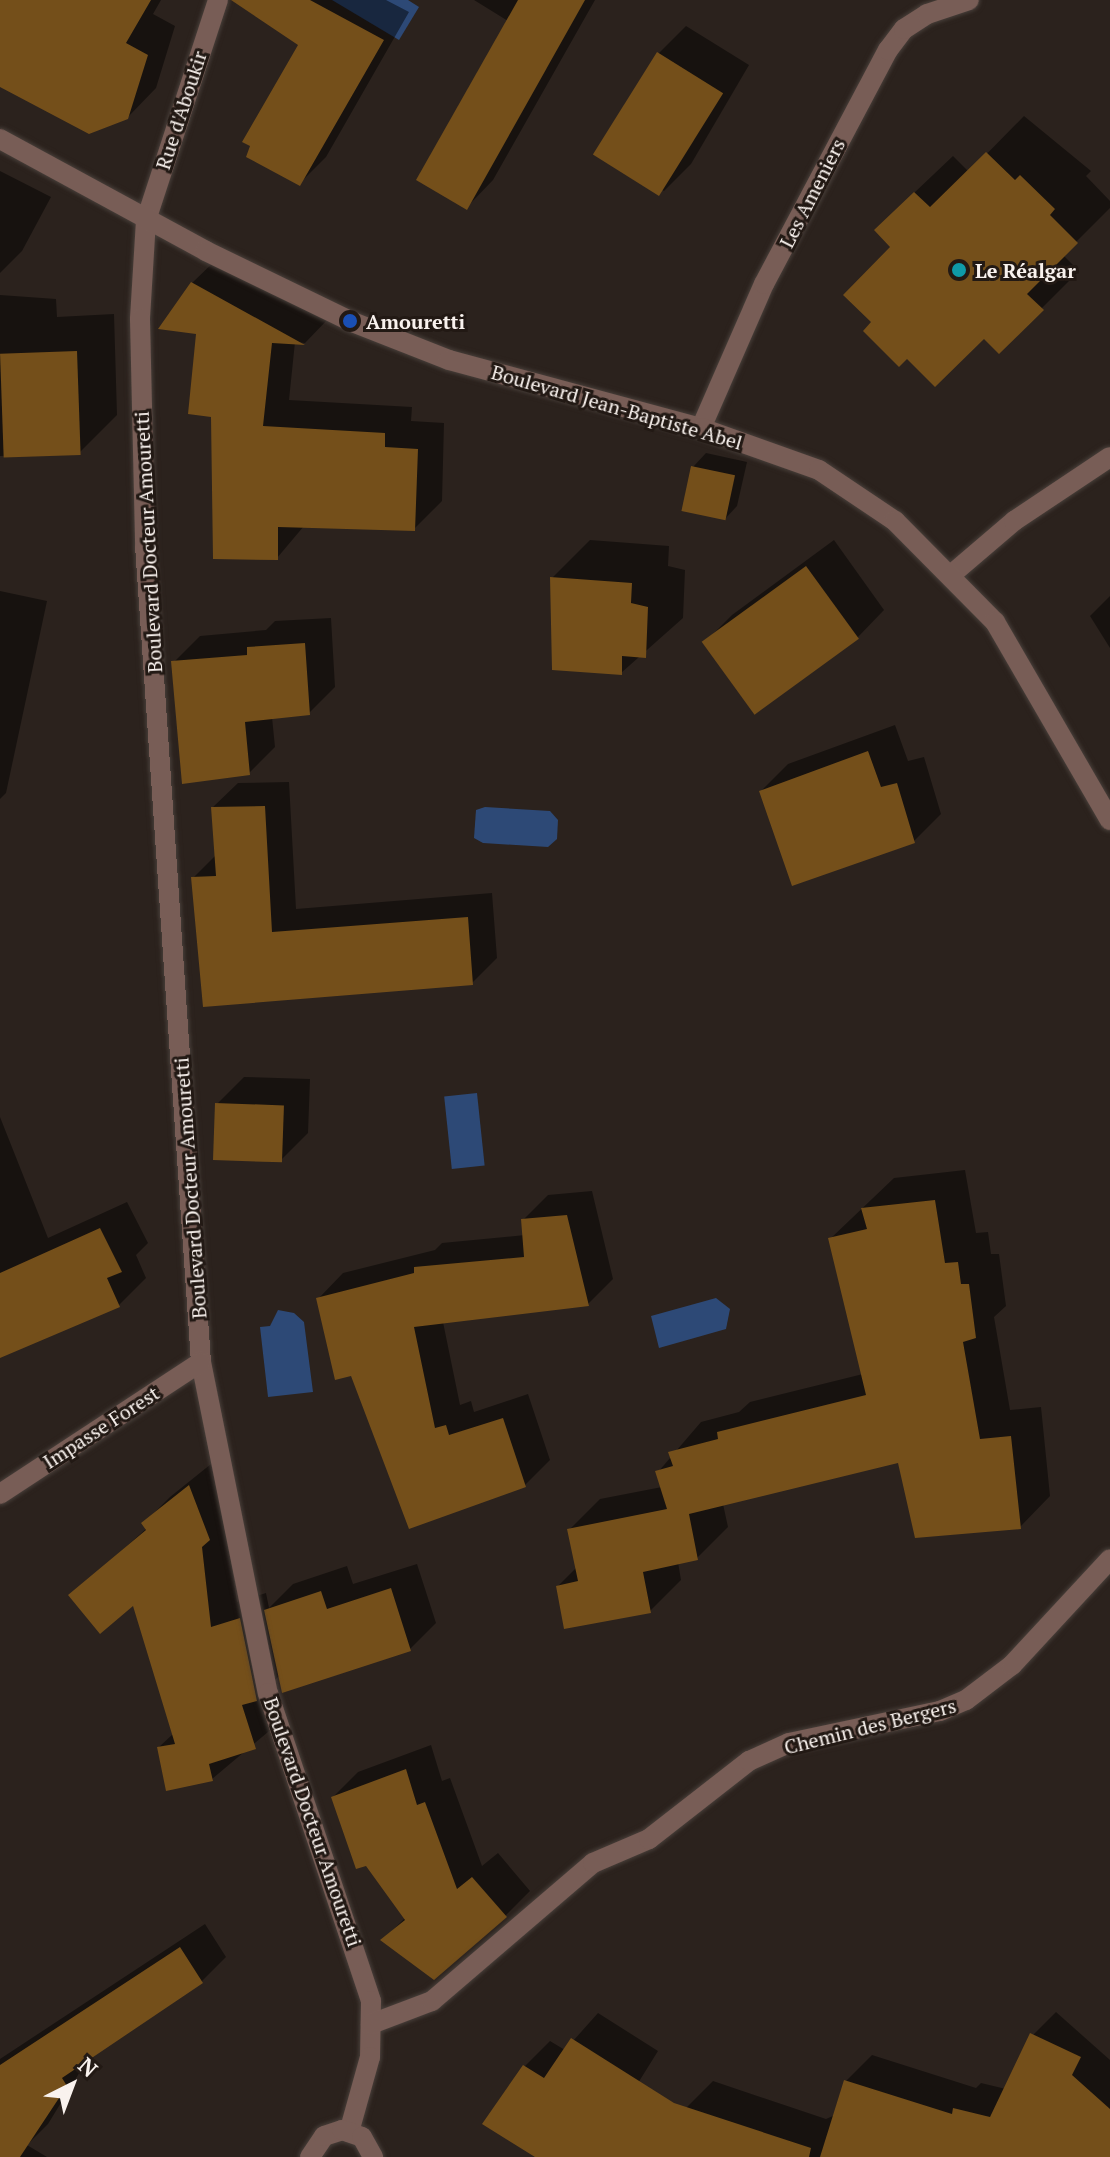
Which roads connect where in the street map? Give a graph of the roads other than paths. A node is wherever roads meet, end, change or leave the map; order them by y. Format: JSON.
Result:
{"nodes":[{"id":1,"x":218,"y":0,"type":"edge"},
{"id":2,"x":969,"y":0,"type":"edge"},
{"id":3,"x":0,"y":139,"type":"edge"},
{"id":4,"x":146,"y":220,"type":"junction"},
{"id":5,"x":701,"y":428,"type":"junction"},
{"id":6,"x":1110,"y":457,"type":"edge"},
{"id":7,"x":952,"y":574,"type":"junction"},
{"id":8,"x":1110,"y":820,"type":"edge"},
{"id":9,"x":201,"y":1362,"type":"junction"},
{"id":10,"x":0,"y":1494,"type":"edge"},
{"id":11,"x":1110,"y":1559,"type":"edge"},
{"id":12,"x":371,"y":2024,"type":"junction"},
{"id":13,"x":349,"y":2132,"type":"junction"},
{"id":14,"x":310,"y":2157,"type":"edge"},
{"id":15,"x":373,"y":2157,"type":"edge"}],
"edges":[{"from":1,"to":4,"type":"street","name":"Rue d'Aboukir"},
{"from":2,"to":5,"type":"street","name":"Les Ameniers"},
{"from":3,"to":4,"type":"street","name":"Boulevard Jean-Baptiste Abel"},
{"from":4,"to":5,"type":"street","name":"Boulevard Jean-Baptiste Abel"},
{"from":4,"to":9,"type":"street","name":"Boulevard Docteur Amouretti"},
{"from":5,"to":7,"type":"street","name":"Boulevard Jean-Baptiste Abel"},
{"from":6,"to":7,"type":"street"},
{"from":7,"to":8,"type":"street","name":"Boulevard Jean-Baptiste Abel"},
{"from":9,"to":10,"type":"street","name":"Impasse Forest"},
{"from":9,"to":12,"type":"street","name":"Boulevard Docteur Amouretti"},
{"from":11,"to":12,"type":"street","name":"Chemin des Bergers"},
{"from":12,"to":13,"type":"street","name":"Boulevard Docteur Amouretti"},
{"from":13,"to":14,"type":"street"},
{"from":13,"to":15,"type":"street"}]}
